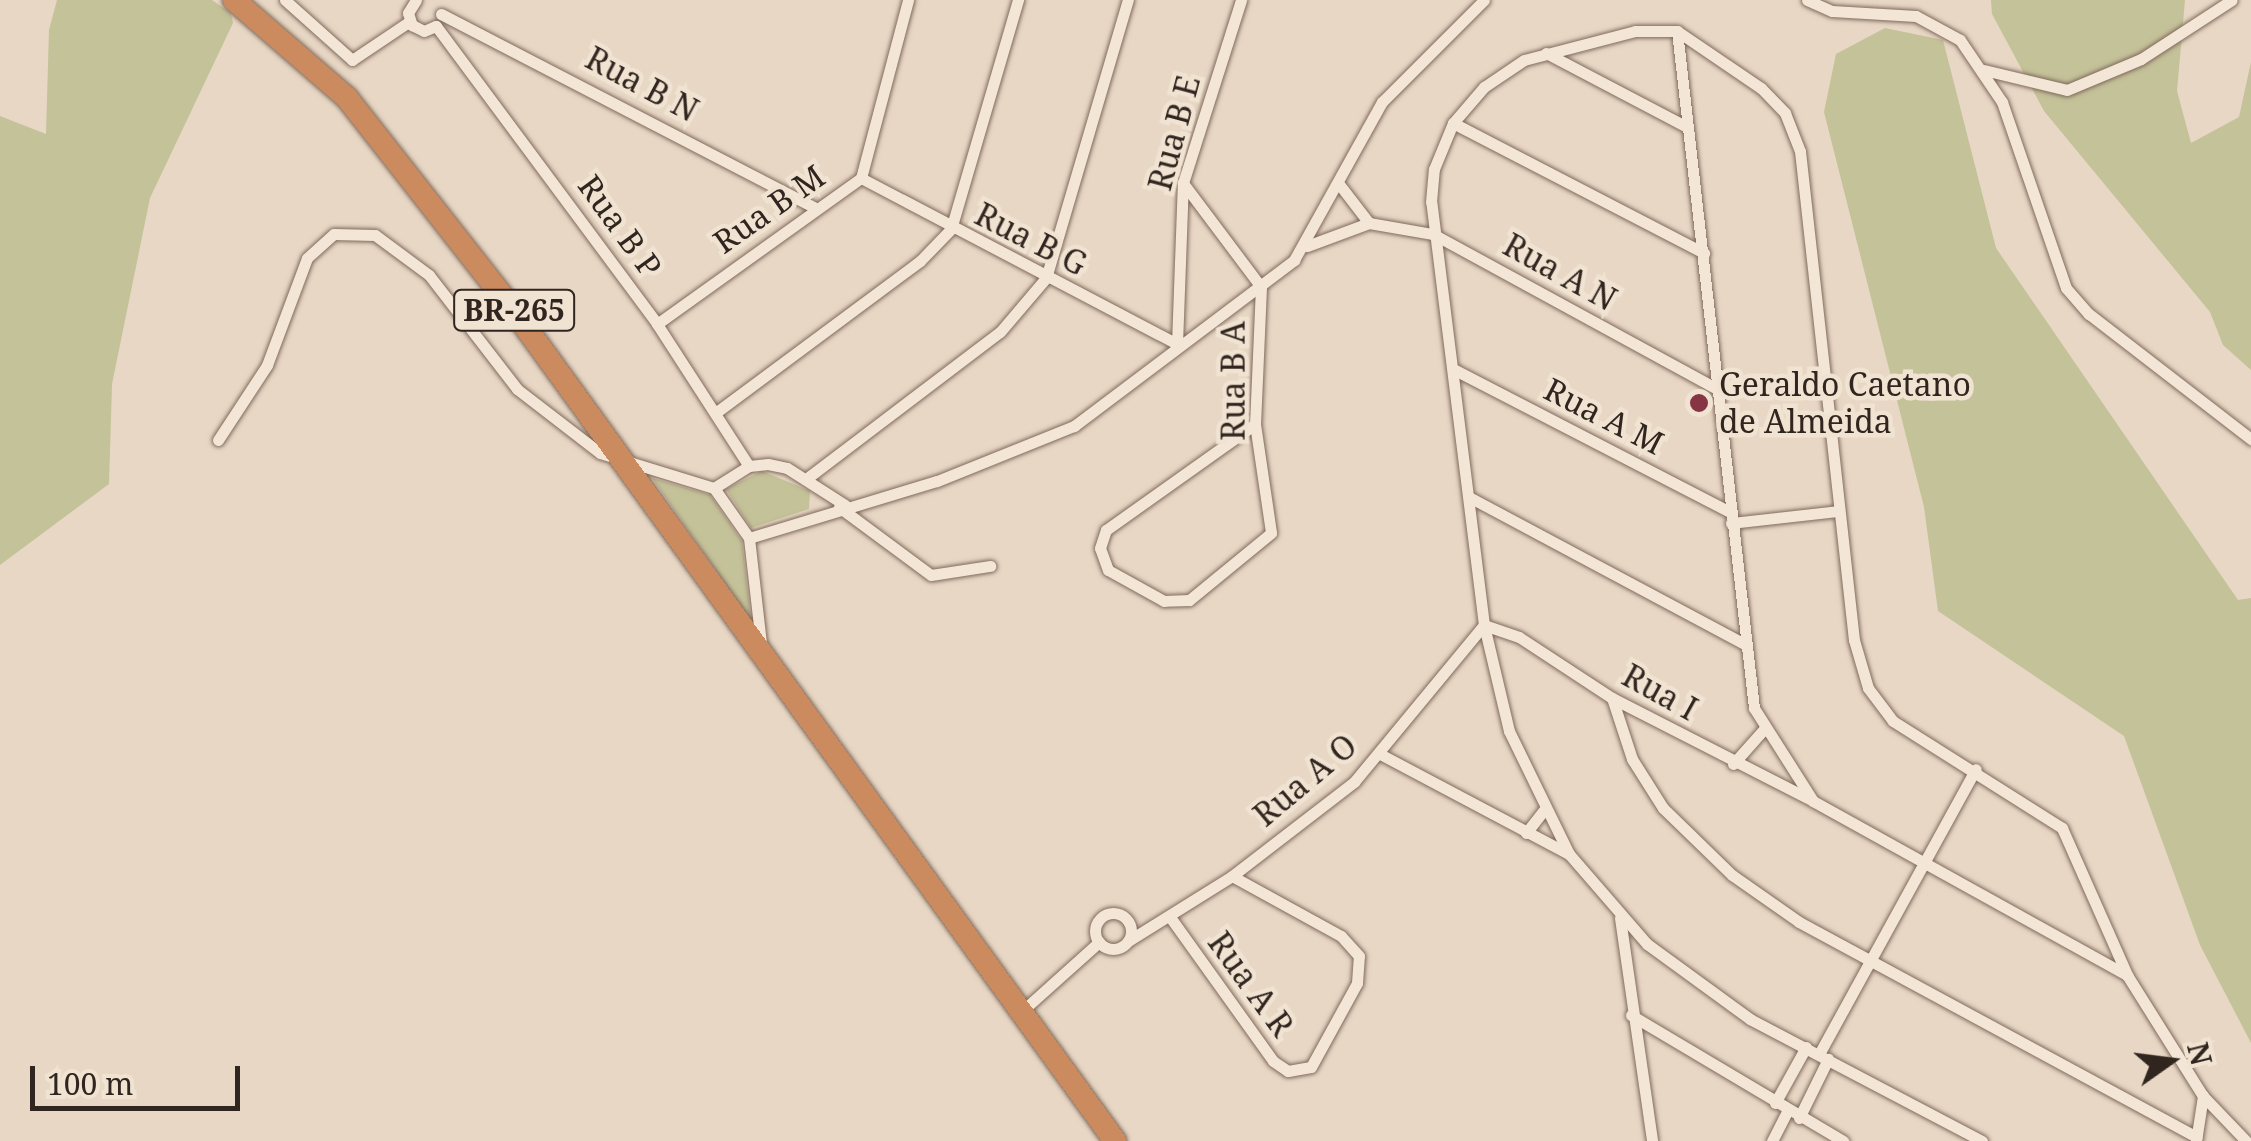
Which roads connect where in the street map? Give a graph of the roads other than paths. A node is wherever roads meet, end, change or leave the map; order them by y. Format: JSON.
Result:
{"nodes":[{"id":1,"x":234,"y":0,"type":"edge"},
{"id":2,"x":284,"y":0,"type":"edge"},
{"id":3,"x":416,"y":0,"type":"edge"},
{"id":4,"x":432,"y":0,"type":"edge"},
{"id":5,"x":908,"y":0,"type":"edge"},
{"id":6,"x":1018,"y":0,"type":"edge"},
{"id":7,"x":1128,"y":0,"type":"edge"},
{"id":8,"x":1242,"y":0,"type":"edge"},
{"id":9,"x":1484,"y":0,"type":"edge"},
{"id":10,"x":1807,"y":0,"type":"edge"},
{"id":11,"x":2232,"y":0,"type":"edge"},
{"id":12,"x":438,"y":20,"type":"junction"},
{"id":13,"x":410,"y":22,"type":"junction"},
{"id":14,"x":1677,"y":31,"type":"junction"},
{"id":15,"x":1546,"y":53,"type":"junction"},
{"id":16,"x":1984,"y":70,"type":"junction"},
{"id":17,"x":1453,"y":123,"type":"junction"},
{"id":18,"x":1687,"y":127,"type":"junction"},
{"id":19,"x":861,"y":178,"type":"junction"},
{"id":20,"x":1183,"y":183,"type":"junction"},
{"id":21,"x":1340,"y":184,"type":"junction"},
{"id":22,"x":816,"y":208,"type":"junction"},
{"id":23,"x":1369,"y":223,"type":"junction"},
{"id":24,"x":951,"y":229,"type":"junction"},
{"id":25,"x":1433,"y":234,"type":"junction"},
{"id":26,"x":1306,"y":246,"type":"junction"},
{"id":27,"x":1704,"y":252,"type":"junction"},
{"id":28,"x":1046,"y":278,"type":"junction"},
{"id":29,"x":1261,"y":287,"type":"junction"},
{"id":30,"x":657,"y":324,"type":"junction"},
{"id":31,"x":1177,"y":344,"type":"junction"},
{"id":32,"x":1454,"y":370,"type":"junction"},
{"id":33,"x":1717,"y":390,"type":"junction"},
{"id":34,"x":718,"y":411,"type":"junction"},
{"id":35,"x":1256,"y":424,"type":"junction"},
{"id":36,"x":2251,"y":439,"type":"edge"},
{"id":37,"x":218,"y":440,"type":"dead end"},
{"id":38,"x":625,"y":461,"type":"junction"},
{"id":39,"x":750,"y":466,"type":"junction"},
{"id":40,"x":806,"y":478,"type":"junction"},
{"id":41,"x":714,"y":488,"type":"junction"},
{"id":42,"x":1469,"y":497,"type":"junction"},
{"id":43,"x":842,"y":506,"type":"junction"},
{"id":44,"x":1838,"y":511,"type":"junction"},
{"id":45,"x":1730,"y":517,"type":"junction"},
{"id":46,"x":749,"y":538,"type":"junction"},
{"id":47,"x":990,"y":566,"type":"dead end"},
{"id":48,"x":1484,"y":625,"type":"junction"},
{"id":49,"x":1744,"y":644,"type":"junction"},
{"id":50,"x":761,"y":649,"type":"junction"},
{"id":51,"x":1612,"y":698,"type":"junction"},
{"id":52,"x":1765,"y":728,"type":"junction"},
{"id":53,"x":1380,"y":754,"type":"junction"},
{"id":54,"x":1733,"y":764,"type":"junction"},
{"id":55,"x":1976,"y":769,"type":"junction"},
{"id":56,"x":1813,"y":801,"type":"junction"},
{"id":57,"x":1544,"y":810,"type":"junction"},
{"id":58,"x":1526,"y":833,"type":"junction"},
{"id":59,"x":1569,"y":854,"type":"junction"},
{"id":60,"x":1925,"y":867,"type":"junction"},
{"id":61,"x":1232,"y":876,"type":"junction"},
{"id":62,"x":1170,"y":917,"type":"junction"},
{"id":63,"x":1620,"y":918,"type":"junction"},
{"id":64,"x":1128,"y":920,"type":"junction"},
{"id":65,"x":1155,"y":926,"type":"junction"},
{"id":66,"x":1099,"y":942,"type":"junction"},
{"id":67,"x":1128,"y":942,"type":"junction"},
{"id":68,"x":1870,"y":961,"type":"junction"},
{"id":69,"x":2127,"y":975,"type":"junction"},
{"id":70,"x":1021,"y":1012,"type":"junction"},
{"id":71,"x":1631,"y":1015,"type":"junction"},
{"id":72,"x":1806,"y":1048,"type":"junction"},
{"id":73,"x":1824,"y":1056,"type":"junction"},
{"id":74,"x":2203,"y":1096,"type":"junction"},
{"id":75,"x":1774,"y":1103,"type":"junction"},
{"id":76,"x":1793,"y":1114,"type":"junction"},
{"id":77,"x":2196,"y":1139,"type":"edge"},
{"id":78,"x":1115,"y":1141,"type":"edge"},
{"id":79,"x":1652,"y":1141,"type":"edge"},
{"id":80,"x":1772,"y":1141,"type":"edge"},
{"id":81,"x":1843,"y":1141,"type":"edge"},
{"id":82,"x":1982,"y":1141,"type":"edge"},
{"id":83,"x":2246,"y":1141,"type":"edge"}],
"edges":[{"from":1,"to":38,"type":"highway","number":"BR-265"},
{"from":2,"to":13,"type":"street"},
{"from":3,"to":13,"type":"street"},
{"from":4,"to":12,"type":"street","name":"Rua B P"},
{"from":5,"to":19,"type":"street","name":"Rua B M"},
{"from":6,"to":24,"type":"street"},
{"from":7,"to":28,"type":"street"},
{"from":8,"to":20,"type":"street","name":"Rua B E"},
{"from":9,"to":21,"type":"street"},
{"from":10,"to":16,"type":"street"},
{"from":11,"to":16,"type":"street"},
{"from":12,"to":13,"type":"street"},
{"from":12,"to":22,"type":"street","name":"Rua B N"},
{"from":12,"to":30,"type":"street","name":"Rua B P"},
{"from":14,"to":15,"type":"street"},
{"from":14,"to":18,"type":"street"},
{"from":14,"to":44,"type":"street"},
{"from":15,"to":17,"type":"street"},
{"from":15,"to":18,"type":"street"},
{"from":16,"to":36,"type":"street"},
{"from":17,"to":25,"type":"street"},
{"from":17,"to":27,"type":"street"},
{"from":18,"to":27,"type":"street"},
{"from":19,"to":22,"type":"street","name":"Rua B M"},
{"from":19,"to":24,"type":"street","name":"Rua B G"},
{"from":20,"to":29,"type":"street"},
{"from":20,"to":31,"type":"street","name":"Rua B E"},
{"from":21,"to":23,"type":"street"},
{"from":21,"to":26,"type":"street"},
{"from":22,"to":30,"type":"street","name":"Rua B M"},
{"from":23,"to":25,"type":"street","name":"Rua A N"},
{"from":23,"to":26,"type":"street"},
{"from":24,"to":28,"type":"street","name":"Rua B G"},
{"from":24,"to":34,"type":"street"},
{"from":25,"to":32,"type":"street"},
{"from":25,"to":33,"type":"street","name":"Rua A N"},
{"from":26,"to":29,"type":"street"},
{"from":27,"to":33,"type":"street"},
{"from":28,"to":31,"type":"street","name":"Rua B G"},
{"from":28,"to":40,"type":"street"},
{"from":29,"to":31,"type":"street"},
{"from":29,"to":35,"type":"street","name":"Rua B A"},
{"from":30,"to":34,"type":"street","name":"Rua B P"},
{"from":31,"to":43,"type":"street"},
{"from":32,"to":42,"type":"street"},
{"from":32,"to":45,"type":"street","name":"Rua A M"},
{"from":33,"to":45,"type":"street"},
{"from":34,"to":39,"type":"street","name":"Rua B P"},
{"from":35,"to":35,"type":"street","name":"Rua B A"},
{"from":37,"to":38,"type":"street"},
{"from":38,"to":41,"type":"street"},
{"from":38,"to":50,"type":"highway","number":"BR-265"},
{"from":39,"to":40,"type":"street"},
{"from":39,"to":41,"type":"street"},
{"from":40,"to":43,"type":"street"},
{"from":41,"to":46,"type":"street"},
{"from":42,"to":48,"type":"street"},
{"from":42,"to":49,"type":"street"},
{"from":43,"to":46,"type":"street"},
{"from":43,"to":47,"type":"street"},
{"from":44,"to":45,"type":"street"},
{"from":44,"to":55,"type":"street"},
{"from":45,"to":49,"type":"street"},
{"from":46,"to":50,"type":"street"},
{"from":48,"to":51,"type":"street","name":"Rua I"},
{"from":48,"to":53,"type":"street","name":"Rua A O"},
{"from":48,"to":57,"type":"street"},
{"from":49,"to":52,"type":"street"},
{"from":50,"to":70,"type":"highway","number":"BR-265"},
{"from":51,"to":54,"type":"street","name":"Rua I"},
{"from":51,"to":68,"type":"street"},
{"from":52,"to":54,"type":"street"},
{"from":52,"to":56,"type":"street"},
{"from":53,"to":58,"type":"street"},
{"from":53,"to":61,"type":"street","name":"Rua A O"},
{"from":54,"to":56,"type":"street","name":"Rua I"},
{"from":55,"to":60,"type":"street"},
{"from":55,"to":69,"type":"street"},
{"from":56,"to":60,"type":"street","name":"Rua I"},
{"from":57,"to":58,"type":"street"},
{"from":57,"to":59,"type":"street"},
{"from":58,"to":59,"type":"street"},
{"from":59,"to":63,"type":"street"},
{"from":60,"to":68,"type":"street"},
{"from":60,"to":69,"type":"street","name":"Rua I"},
{"from":61,"to":62,"type":"street","name":"Rua A O"},
{"from":61,"to":62,"type":"street","name":"Rua A R"},
{"from":62,"to":65,"type":"street","name":"Rua A O"},
{"from":63,"to":71,"type":"street"},
{"from":63,"to":72,"type":"street"},
{"from":64,"to":65,"type":"street"},
{"from":64,"to":66,"type":"street"},
{"from":64,"to":67,"type":"street"},
{"from":65,"to":67,"type":"street","name":"Rua A O"},
{"from":66,"to":67,"type":"street"},
{"from":66,"to":70,"type":"street"},
{"from":68,"to":73,"type":"street"},
{"from":68,"to":77,"type":"street"},
{"from":69,"to":74,"type":"street"},
{"from":70,"to":78,"type":"highway","number":"BR-265"},
{"from":71,"to":75,"type":"street"},
{"from":71,"to":79,"type":"street"},
{"from":72,"to":73,"type":"street"},
{"from":72,"to":75,"type":"street"},
{"from":73,"to":76,"type":"street"},
{"from":73,"to":82,"type":"street"},
{"from":74,"to":77,"type":"street"},
{"from":74,"to":83,"type":"street"},
{"from":75,"to":76,"type":"street"},
{"from":76,"to":80,"type":"street"},
{"from":76,"to":81,"type":"street"}]}
